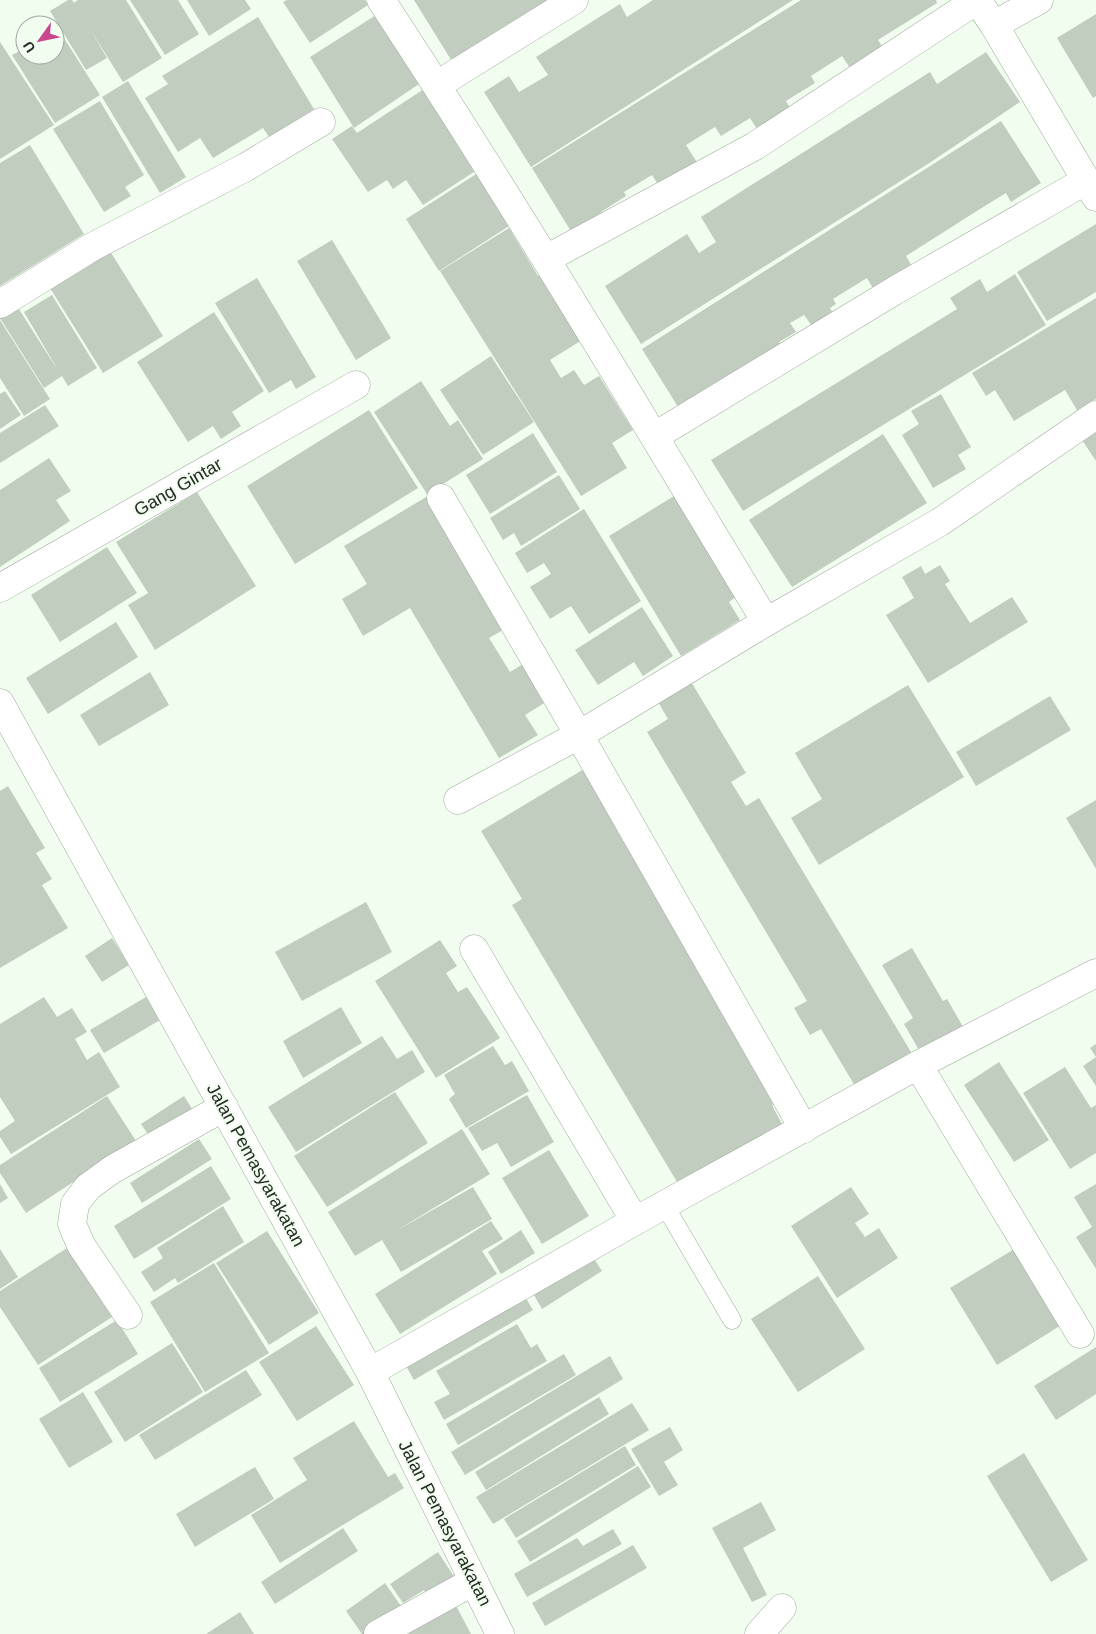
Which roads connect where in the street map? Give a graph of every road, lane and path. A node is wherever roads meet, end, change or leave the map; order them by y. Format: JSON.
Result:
{"nodes":[{"id":1,"x":381,"y":0,"type":"edge"},
{"id":2,"x":574,"y":0,"type":"edge"},
{"id":3,"x":977,"y":0,"type":"edge"},
{"id":4,"x":1039,"y":0,"type":"edge"},
{"id":5,"x":994,"y":25,"type":"junction"},
{"id":6,"x":437,"y":85,"type":"junction"},
{"id":7,"x":320,"y":122,"type":"dead end"},
{"id":8,"x":1091,"y":189,"type":"edge"},
{"id":9,"x":546,"y":259,"type":"junction"},
{"id":10,"x":0,"y":304,"type":"edge"},
{"id":11,"x":356,"y":385,"type":"dead end"},
{"id":12,"x":1096,"y":414,"type":"edge"},
{"id":13,"x":654,"y":436,"type":"junction"},
{"id":14,"x":441,"y":498,"type":"dead end"},
{"id":15,"x":0,"y":588,"type":"edge"},
{"id":16,"x":766,"y":622,"type":"junction"},
{"id":17,"x":0,"y":703,"type":"edge"},
{"id":18,"x":579,"y":735,"type":"junction"},
{"id":19,"x":458,"y":800,"type":"dead end"},
{"id":20,"x":474,"y":949,"type":"dead end"},
{"id":21,"x":1096,"y":974,"type":"edge"},
{"id":22,"x":918,"y":1065,"type":"junction"},
{"id":23,"x":224,"y":1106,"type":"junction"},
{"id":24,"x":804,"y":1129,"type":"junction"},
{"id":25,"x":665,"y":1206,"type":"junction"},
{"id":26,"x":635,"y":1221,"type":"junction"},
{"id":27,"x":128,"y":1315,"type":"dead end"},
{"id":28,"x":732,"y":1320,"type":"dead end"},
{"id":29,"x":1080,"y":1334,"type":"dead end"},
{"id":30,"x":370,"y":1372,"type":"junction"},
{"id":31,"x":474,"y":1581,"type":"junction"},
{"id":32,"x":782,"y":1608,"type":"dead end"},
{"id":33,"x":378,"y":1634,"type":"edge"},
{"id":34,"x":500,"y":1634,"type":"edge"},
{"id":35,"x":759,"y":1634,"type":"edge"}],
"edges":[{"from":1,"to":6,"type":"street"},
{"from":2,"to":6,"type":"street"},
{"from":3,"to":5,"type":"street"},
{"from":3,"to":9,"type":"street"},
{"from":4,"to":5,"type":"street"},
{"from":5,"to":8,"type":"street"},
{"from":6,"to":9,"type":"street"},
{"from":7,"to":10,"type":"street"},
{"from":8,"to":13,"type":"street"},
{"from":9,"to":13,"type":"street"},
{"from":11,"to":15,"type":"street","name":"Gang Gintar"},
{"from":12,"to":16,"type":"street"},
{"from":13,"to":16,"type":"street"},
{"from":14,"to":18,"type":"street"},
{"from":16,"to":18,"type":"street"},
{"from":17,"to":23,"type":"street","name":"Jalan Pemasyarakatan"},
{"from":18,"to":19,"type":"street"},
{"from":18,"to":24,"type":"street"},
{"from":20,"to":26,"type":"street"},
{"from":21,"to":22,"type":"street"},
{"from":22,"to":24,"type":"street"},
{"from":22,"to":29,"type":"street"},
{"from":23,"to":27,"type":"street"},
{"from":23,"to":30,"type":"street","name":"Jalan Pemasyarakatan"},
{"from":24,"to":25,"type":"street"},
{"from":25,"to":26,"type":"street"},
{"from":25,"to":28,"type":"lane"},
{"from":26,"to":30,"type":"street"},
{"from":30,"to":31,"type":"street","name":"Jalan Pemasyarakatan"},
{"from":31,"to":33,"type":"street"},
{"from":31,"to":34,"type":"street","name":"Jalan Pemasyarakatan"},
{"from":32,"to":35,"type":"street"}]}
